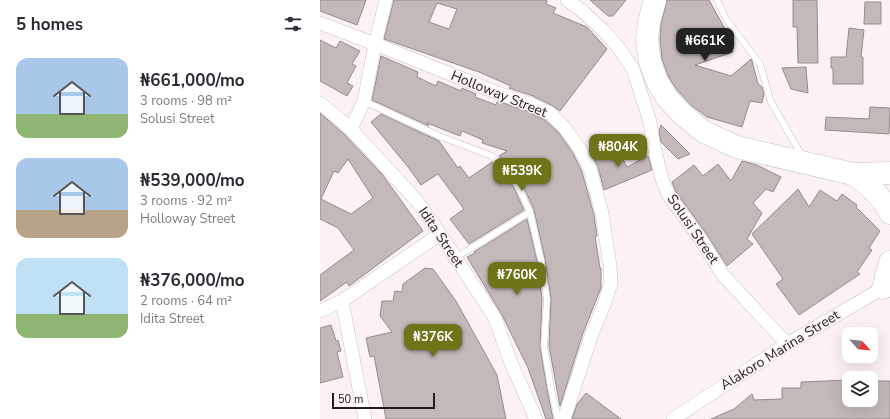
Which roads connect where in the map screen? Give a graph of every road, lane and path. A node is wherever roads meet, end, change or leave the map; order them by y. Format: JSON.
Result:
{"nodes":[{"id":1,"x":386,"y":0,"type":"edge"},
{"id":2,"x":567,"y":0,"type":"edge"},
{"id":3,"x":655,"y":0,"type":"edge"},
{"id":4,"x":717,"y":0,"type":"edge"},
{"id":5,"x":320,"y":23,"type":"edge"},
{"id":6,"x":375,"y":44,"type":"junction"},
{"id":7,"x":364,"y":101,"type":"junction"},
{"id":8,"x":320,"y":103,"type":"edge"},
{"id":9,"x":352,"y":129,"type":"junction"},
{"id":10,"x":806,"y":163,"type":"junction"},
{"id":11,"x":890,"y":173,"type":"edge"},
{"id":12,"x":853,"y":174,"type":"junction"},
{"id":13,"x":530,"y":212,"type":"junction"},
{"id":14,"x":890,"y":213,"type":"edge"},
{"id":15,"x":440,"y":234,"type":"junction"},
{"id":16,"x":455,"y":258,"type":"junction"},
{"id":17,"x":890,"y":262,"type":"edge"},
{"id":18,"x":887,"y":287,"type":"edge"},
{"id":19,"x":342,"y":301,"type":"junction"},
{"id":20,"x":320,"y":311,"type":"edge"},
{"id":21,"x":787,"y":344,"type":"junction"},
{"id":22,"x":365,"y":419,"type":"edge"},
{"id":23,"x":536,"y":419,"type":"edge"},
{"id":24,"x":558,"y":419,"type":"edge"},
{"id":25,"x":564,"y":419,"type":"edge"},
{"id":26,"x":673,"y":419,"type":"edge"}],
"edges":[{"from":1,"to":6,"type":"street"},
{"from":2,"to":21,"type":"street","name":"Solusi Street"},
{"from":3,"to":10,"type":"highway"},
{"from":4,"to":10,"type":"lane"},
{"from":5,"to":6,"type":"street","name":"Holloway Street"},
{"from":6,"to":7,"type":"street"},
{"from":6,"to":25,"type":"street","name":"Holloway Street"},
{"from":7,"to":9,"type":"street"},
{"from":7,"to":13,"type":"lane"},
{"from":8,"to":9,"type":"street","name":"Idita Street"},
{"from":9,"to":15,"type":"street","name":"Idita Street"},
{"from":10,"to":12,"type":"highway"},
{"from":11,"to":12,"type":"highway"},
{"from":12,"to":14,"type":"highway"},
{"from":13,"to":16,"type":"lane"},
{"from":13,"to":24,"type":"lane"},
{"from":15,"to":16,"type":"street","name":"Idita Street"},
{"from":15,"to":19,"type":"street"},
{"from":16,"to":23,"type":"street","name":"Idita Street"},
{"from":17,"to":18,"type":"highway"},
{"from":18,"to":21,"type":"street","name":"Alakoro Marina Street"},
{"from":19,"to":20,"type":"street"},
{"from":19,"to":22,"type":"street"},
{"from":21,"to":26,"type":"street","name":"Alakoro Marina Street"}]}
